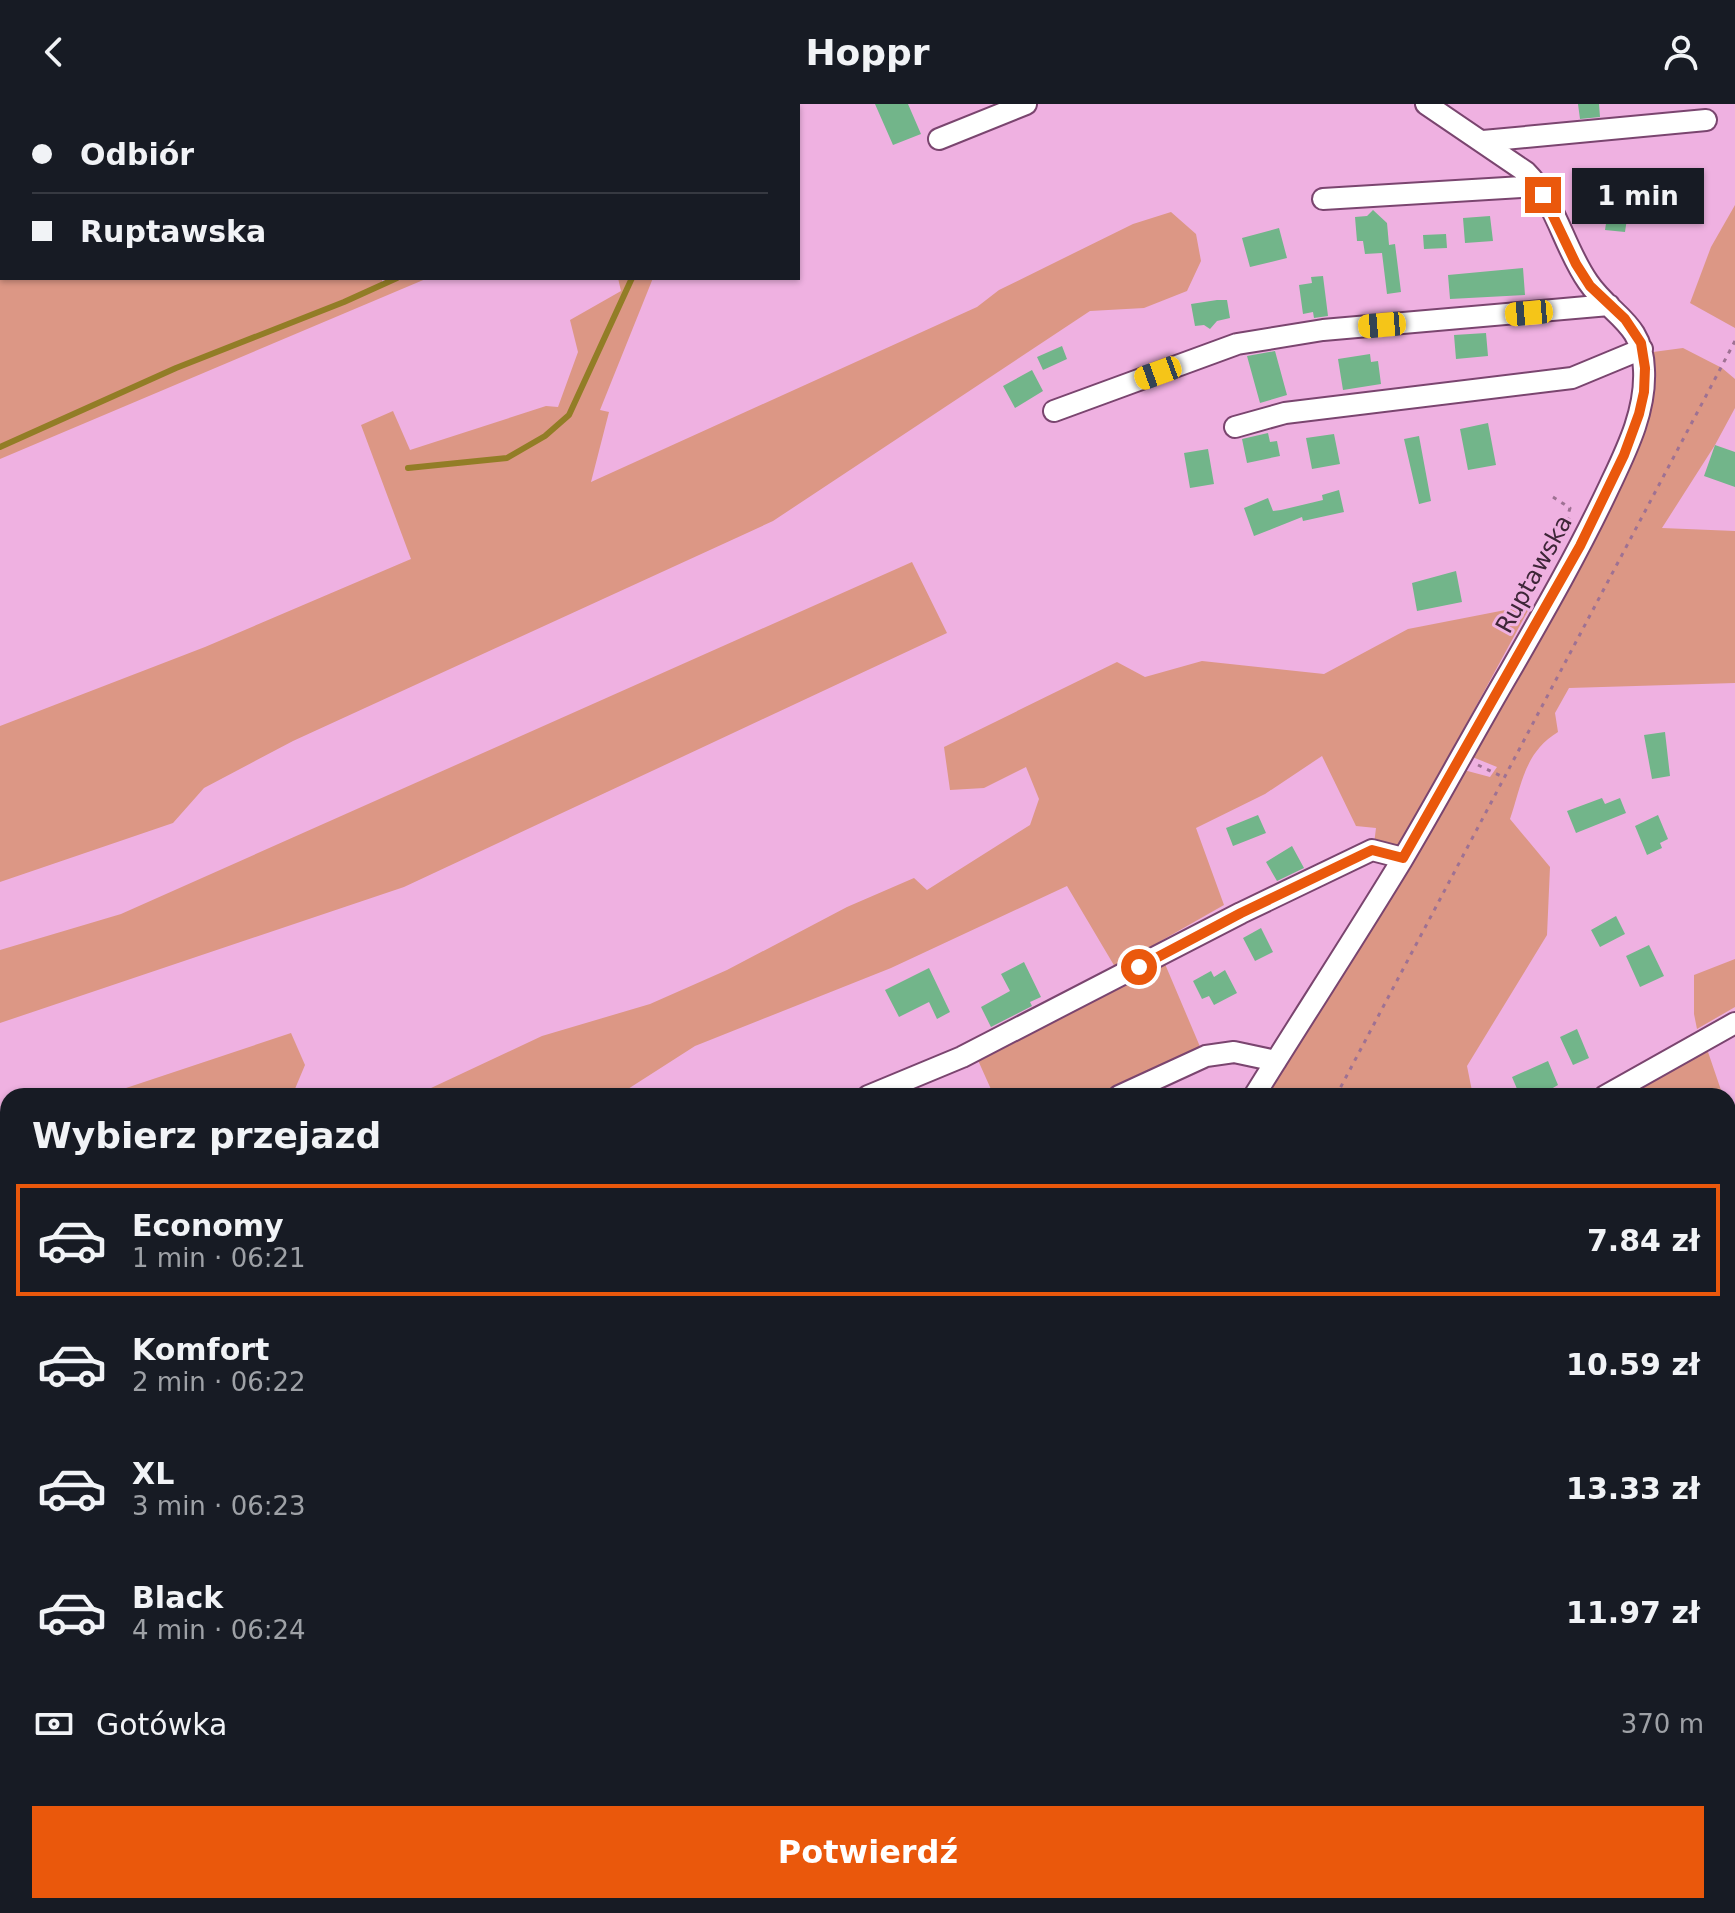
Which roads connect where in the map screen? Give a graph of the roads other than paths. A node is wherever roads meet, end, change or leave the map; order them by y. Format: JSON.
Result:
{"nodes":[{"id":1,"x":1026,"y":104,"type":"edge"},
{"id":2,"x":1426,"y":104,"type":"edge"},
{"id":3,"x":1706,"y":120,"type":"dead end"},
{"id":4,"x":939,"y":139,"type":"dead end"},
{"id":5,"x":1483,"y":141,"type":"junction"},
{"id":6,"x":1538,"y":186,"type":"junction"},
{"id":7,"x":1323,"y":199,"type":"dead end"},
{"id":8,"x":1609,"y":305,"type":"junction"},
{"id":9,"x":1642,"y":349,"type":"junction"},
{"id":10,"x":1054,"y":411,"type":"dead end"},
{"id":11,"x":1235,"y":427,"type":"dead end"},
{"id":12,"x":1403,"y":858,"type":"junction"},
{"id":13,"x":1735,"y":1023,"type":"edge"},
{"id":14,"x":1276,"y":1061,"type":"junction"},
{"id":15,"x":887,"y":1088,"type":"edge"},
{"id":16,"x":1136,"y":1088,"type":"edge"},
{"id":17,"x":1259,"y":1088,"type":"edge"},
{"id":18,"x":1619,"y":1088,"type":"edge"}],
"edges":[{"from":1,"to":4,"type":"street"},
{"from":2,"to":5,"type":"street","name":"Ruptawska"},
{"from":3,"to":5,"type":"street"},
{"from":5,"to":6,"type":"street","name":"Ruptawska"},
{"from":6,"to":7,"type":"street"},
{"from":6,"to":8,"type":"street","name":"Ruptawska"},
{"from":8,"to":9,"type":"street","name":"Ruptawska"},
{"from":8,"to":10,"type":"street"},
{"from":9,"to":11,"type":"street"},
{"from":9,"to":12,"type":"street","name":"Ruptawska"},
{"from":12,"to":14,"type":"street","name":"Ruptawska"},
{"from":12,"to":15,"type":"street"},
{"from":13,"to":18,"type":"street"},
{"from":14,"to":16,"type":"street"},
{"from":14,"to":17,"type":"street","name":"Ruptawska"}]}
